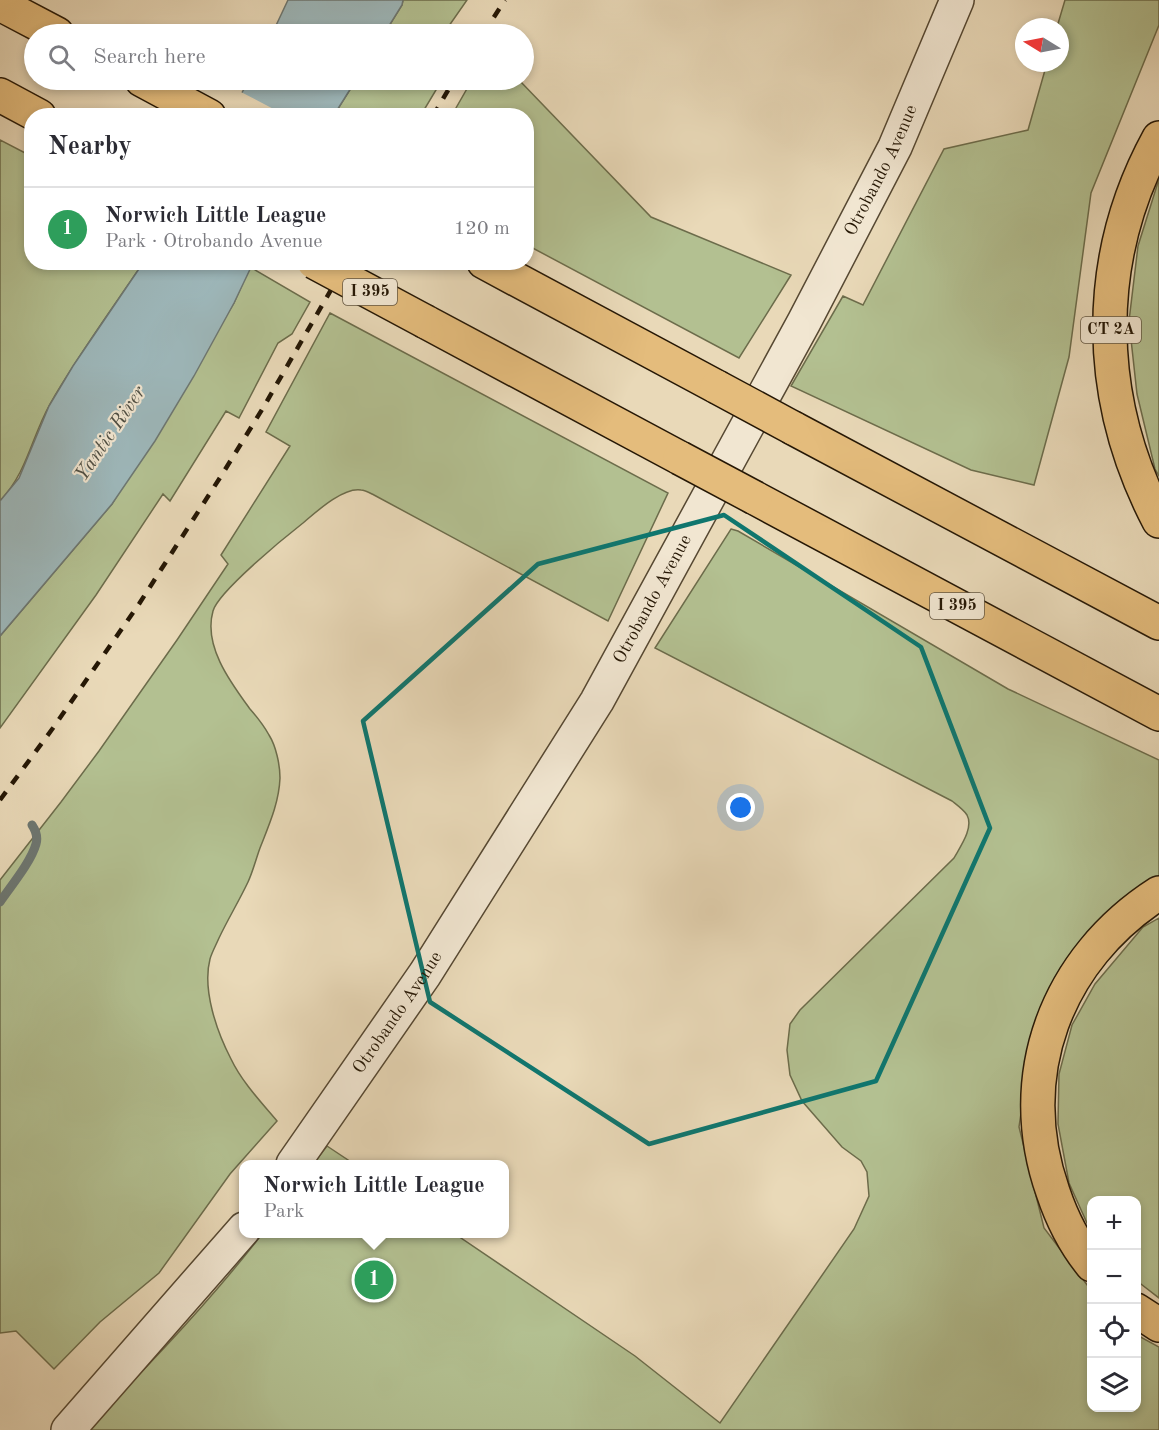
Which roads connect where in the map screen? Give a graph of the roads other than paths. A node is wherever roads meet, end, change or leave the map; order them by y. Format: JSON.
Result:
{"nodes":[{"id":1,"x":957,"y":0,"type":"edge"},
{"id":2,"x":0,"y":4,"type":"edge"},
{"id":3,"x":38,"y":24,"type":"edge"},
{"id":4,"x":161,"y":90,"type":"edge"},
{"id":5,"x":0,"y":95,"type":"edge"},
{"id":6,"x":24,"y":108,"type":"edge"},
{"id":7,"x":194,"y":108,"type":"edge"},
{"id":8,"x":1159,"y":138,"type":"edge"},
{"id":9,"x":329,"y":270,"type":"edge"},
{"id":10,"x":499,"y":270,"type":"edge"},
{"id":11,"x":1159,"y":521,"type":"edge"},
{"id":12,"x":1159,"y":623,"type":"edge"},
{"id":13,"x":1159,"y":714,"type":"edge"},
{"id":14,"x":1159,"y":893,"type":"edge"},
{"id":15,"x":296,"y":1160,"type":"edge"},
{"id":16,"x":239,"y":1234,"type":"edge"},
{"id":17,"x":1087,"y":1259,"type":"edge"},
{"id":18,"x":1141,"y":1313,"type":"edge"},
{"id":19,"x":1159,"y":1325,"type":"edge"},
{"id":20,"x":68,"y":1430,"type":"edge"}],
"edges":[{"from":1,"to":15,"type":"street","name":"Otrobando Avenue"},
{"from":2,"to":3,"type":"highway"},
{"from":4,"to":7,"type":"highway"},
{"from":5,"to":6,"type":"highway"},
{"from":8,"to":11,"type":"highway","number":"CT 2A"},
{"from":9,"to":13,"type":"highway","number":"I 395","bridge":true},
{"from":10,"to":12,"type":"highway","bridge":true},
{"from":14,"to":17,"type":"highway"},
{"from":16,"to":20,"type":"street"},
{"from":18,"to":19,"type":"highway"}]}
